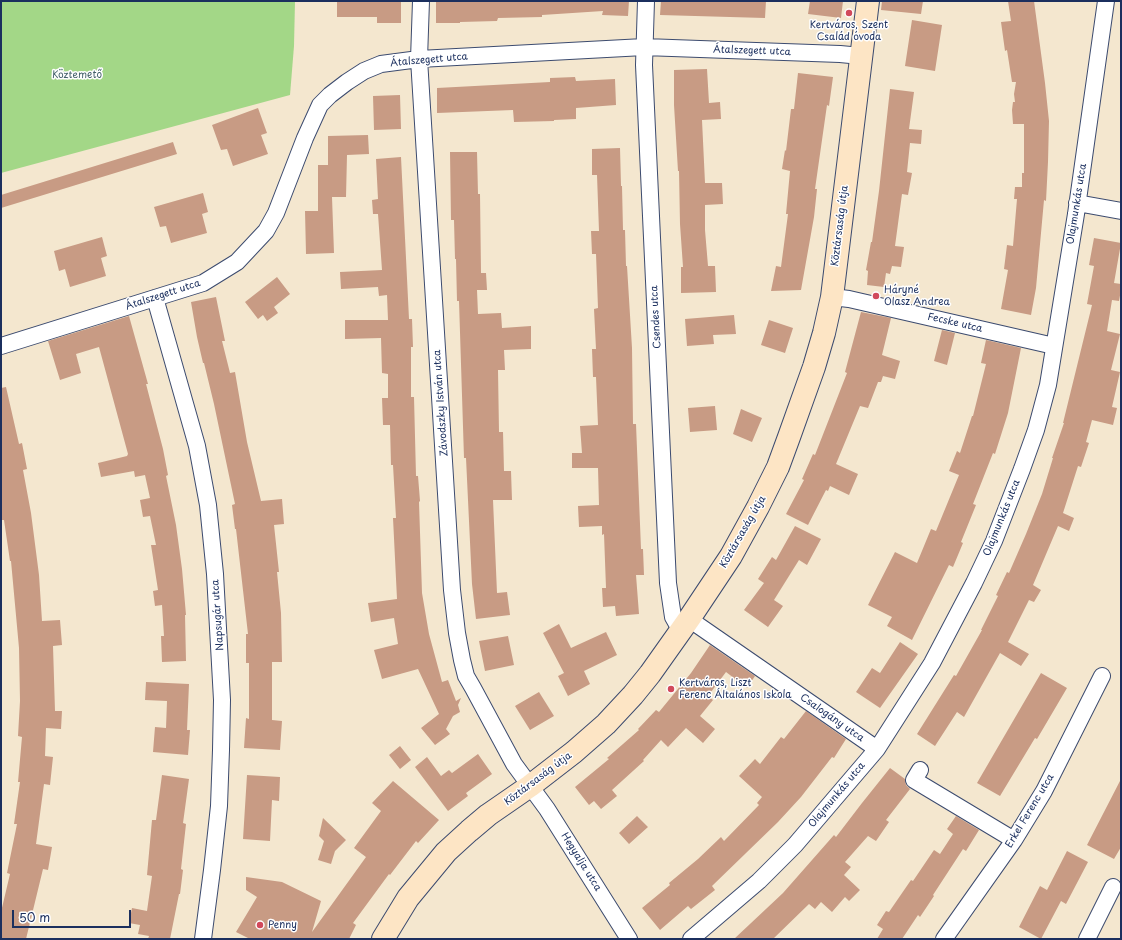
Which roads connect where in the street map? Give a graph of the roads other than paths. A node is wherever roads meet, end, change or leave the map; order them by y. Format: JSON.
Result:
{"nodes":[{"id":1,"x":422,"y":1,"type":"edge"},
{"id":2,"x":646,"y":1,"type":"edge"},
{"id":3,"x":868,"y":1,"type":"edge"},
{"id":4,"x":1106,"y":1,"type":"edge"},
{"id":5,"x":644,"y":47,"type":"junction"},
{"id":6,"x":861,"y":56,"type":"junction"},
{"id":7,"x":419,"y":59,"type":"junction"},
{"id":8,"x":1078,"y":203,"type":"junction"},
{"id":9,"x":1121,"y":211,"type":"edge"},
{"id":10,"x":832,"y":297,"type":"junction"},
{"id":11,"x":155,"y":298,"type":"junction"},
{"id":12,"x":1,"y":346,"type":"edge"},
{"id":13,"x":1054,"y":346,"type":"junction"},
{"id":14,"x":686,"y":623,"type":"junction"},
{"id":15,"x":1102,"y":676,"type":"dead end"},
{"id":16,"x":877,"y":749,"type":"junction"},
{"id":17,"x":920,"y":770,"type":"dead end"},
{"id":18,"x":530,"y":786,"type":"junction"},
{"id":19,"x":1014,"y":840,"type":"junction"},
{"id":20,"x":1113,"y":887,"type":"dead end"},
{"id":21,"x":203,"y":939,"type":"edge"},
{"id":22,"x":382,"y":939,"type":"edge"},
{"id":23,"x":629,"y":939,"type":"edge"},
{"id":24,"x":691,"y":939,"type":"edge"},
{"id":25,"x":944,"y":939,"type":"edge"},
{"id":26,"x":1087,"y":939,"type":"edge"}],
"edges":[{"from":1,"to":7,"type":"street","name":"Závodszky István utca"},
{"from":2,"to":5,"type":"street","name":"Csendes utca"},
{"from":3,"to":6,"type":"street","name":"Köztársaság útja"},
{"from":4,"to":8,"type":"street","name":"Olajmunkás utca"},
{"from":5,"to":6,"type":"street","name":"Átalszegett utca"},
{"from":5,"to":7,"type":"street","name":"Átalszegett utca"},
{"from":5,"to":14,"type":"street","name":"Csendes utca"},
{"from":6,"to":10,"type":"street","name":"Köztársaság útja"},
{"from":7,"to":11,"type":"street","name":"Átalszegett utca"},
{"from":7,"to":18,"type":"street","name":"Závodszky István utca"},
{"from":8,"to":9,"type":"street"},
{"from":8,"to":13,"type":"street","name":"Olajmunkás utca"},
{"from":10,"to":13,"type":"street","name":"Fecske utca"},
{"from":10,"to":14,"type":"street","name":"Köztársaság útja"},
{"from":11,"to":12,"type":"street","name":"Átalszegett utca"},
{"from":11,"to":21,"type":"street","name":"Napsugár utca"},
{"from":13,"to":16,"type":"street","name":"Olajmunkás utca"},
{"from":14,"to":16,"type":"street","name":"Csalogány utca"},
{"from":14,"to":18,"type":"street","name":"Köztársaság útja"},
{"from":15,"to":19,"type":"street","name":"Erkel Ferenc utca"},
{"from":16,"to":24,"type":"street","name":"Olajmunkás utca"},
{"from":17,"to":19,"type":"street"},
{"from":18,"to":22,"type":"street","name":"Köztársaság útja"},
{"from":18,"to":23,"type":"street","name":"Hegyalja utca"},
{"from":19,"to":25,"type":"street","name":"Erkel Ferenc utca"},
{"from":20,"to":26,"type":"street"}]}
